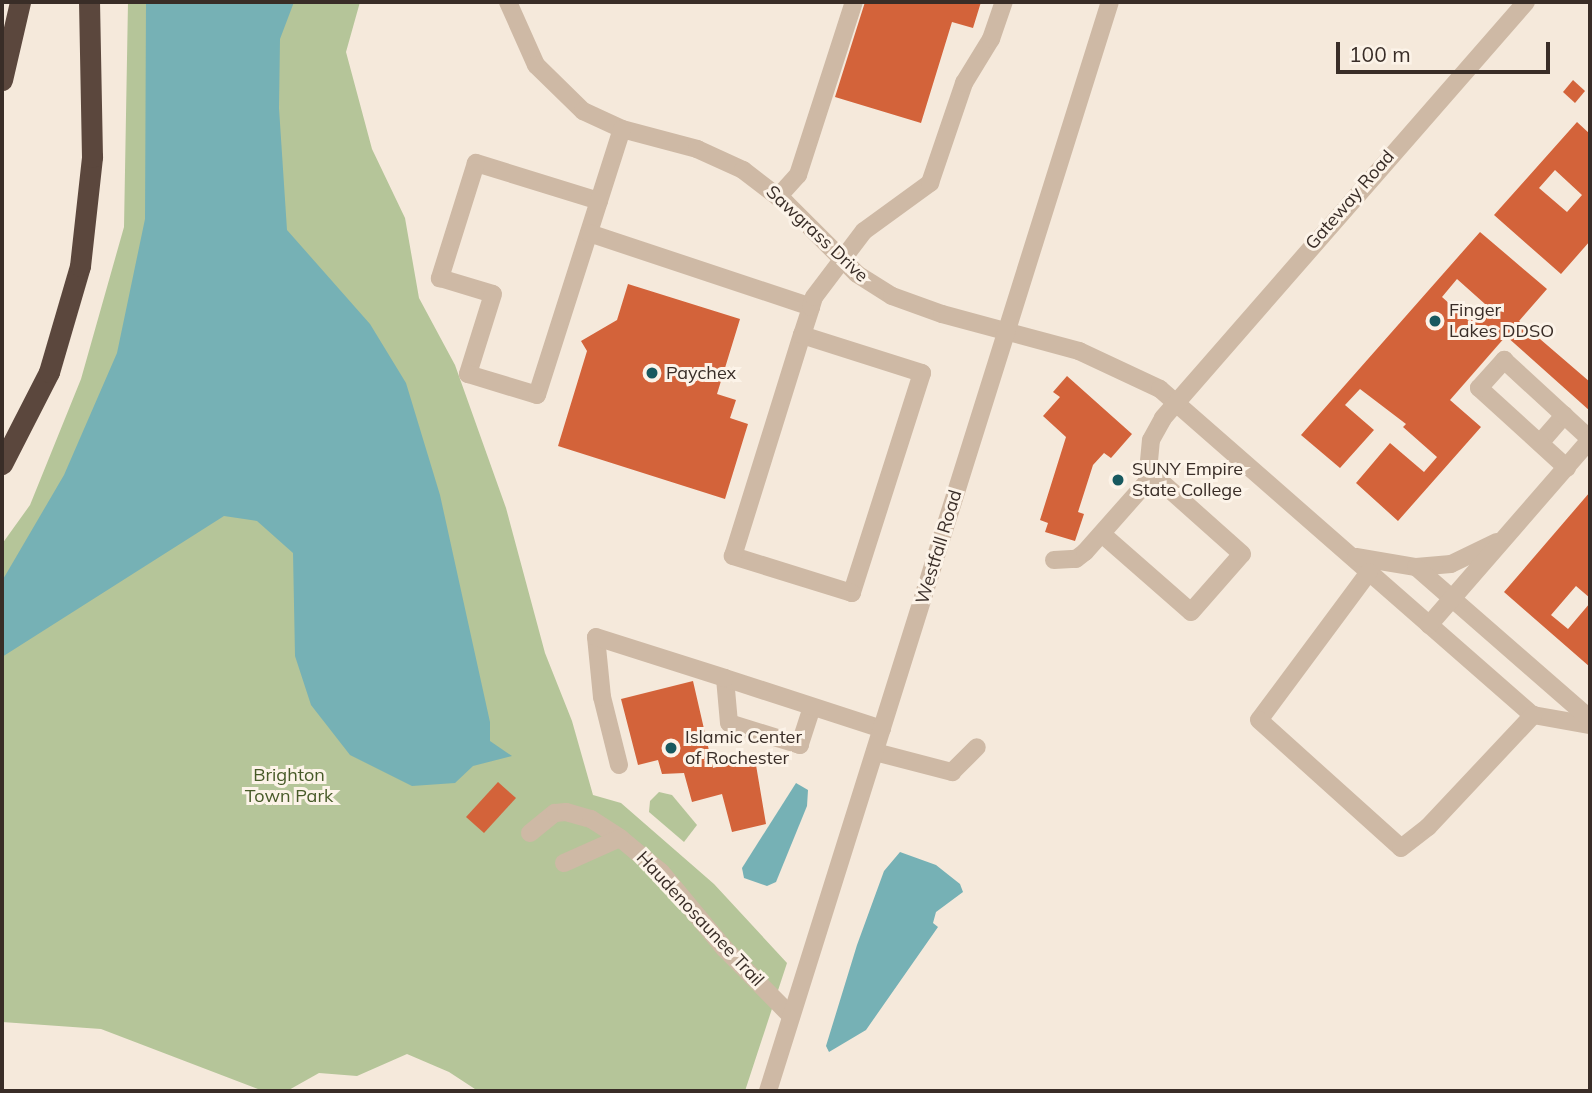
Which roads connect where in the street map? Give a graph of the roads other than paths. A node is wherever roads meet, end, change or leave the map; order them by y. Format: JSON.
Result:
{"nodes":[{"id":1,"x":20,"y":2,"type":"edge"},
{"id":2,"x":89,"y":2,"type":"edge"},
{"id":3,"x":508,"y":2,"type":"edge"},
{"id":4,"x":854,"y":2,"type":"edge"},
{"id":5,"x":1004,"y":2,"type":"edge"},
{"id":6,"x":1110,"y":2,"type":"edge"},
{"id":7,"x":1526,"y":2,"type":"edge"},
{"id":8,"x":2,"y":80,"type":"edge"},
{"id":9,"x":622,"y":129,"type":"junction"},
{"id":10,"x":778,"y":197,"type":"junction"},
{"id":11,"x":599,"y":201,"type":"junction"},
{"id":12,"x":589,"y":233,"type":"junction"},
{"id":13,"x":839,"y":258,"type":"junction"},
{"id":14,"x":811,"y":307,"type":"junction"},
{"id":15,"x":1007,"y":332,"type":"junction"},
{"id":16,"x":802,"y":335,"type":"junction"},
{"id":17,"x":1178,"y":402,"type":"junction"},
{"id":18,"x":1564,"y":415,"type":"junction"},
{"id":19,"x":1590,"y":439,"type":"edge"},
{"id":20,"x":1540,"y":443,"type":"junction"},
{"id":21,"x":2,"y":464,"type":"edge"},
{"id":22,"x":1567,"y":468,"type":"junction"},
{"id":23,"x":1151,"y":473,"type":"junction"},
{"id":24,"x":1102,"y":534,"type":"junction"},
{"id":25,"x":1506,"y":537,"type":"junction"},
{"id":26,"x":1353,"y":557,"type":"junction"},
{"id":27,"x":1054,"y":560,"type":"dead end"},
{"id":28,"x":1416,"y":567,"type":"junction"},
{"id":29,"x":1369,"y":572,"type":"junction"},
{"id":30,"x":1452,"y":598,"type":"junction"},
{"id":31,"x":1429,"y":625,"type":"junction"},
{"id":32,"x":724,"y":678,"type":"junction"},
{"id":33,"x":812,"y":707,"type":"junction"},
{"id":34,"x":1533,"y":715,"type":"junction"},
{"id":35,"x":1590,"y":719,"type":"edge"},
{"id":36,"x":1590,"y":725,"type":"edge"},
{"id":37,"x":882,"y":729,"type":"junction"},
{"id":38,"x":977,"y":747,"type":"dead end"},
{"id":39,"x":875,"y":752,"type":"junction"},
{"id":40,"x":619,"y":765,"type":"dead end"},
{"id":41,"x":530,"y":833,"type":"dead end"},
{"id":42,"x":620,"y":838,"type":"junction"},
{"id":43,"x":564,"y":863,"type":"dead end"},
{"id":44,"x":792,"y":1016,"type":"junction"},
{"id":45,"x":768,"y":1091,"type":"edge"}],
"edges":[{"from":1,"to":8,"type":"highway"},
{"from":2,"to":21,"type":"highway"},
{"from":3,"to":9,"type":"street","name":"Sawgrass Drive"},
{"from":4,"to":10,"type":"street"},
{"from":5,"to":13,"type":"street"},
{"from":6,"to":15,"type":"street","name":"Westfall Road"},
{"from":7,"to":17,"type":"street","name":"Gateway Road"},
{"from":9,"to":10,"type":"street","name":"Sawgrass Drive"},
{"from":9,"to":11,"type":"street"},
{"from":10,"to":13,"type":"street","name":"Sawgrass Drive"},
{"from":11,"to":12,"type":"street"},
{"from":11,"to":12,"type":"street"},
{"from":12,"to":14,"type":"street"},
{"from":13,"to":14,"type":"street"},
{"from":13,"to":15,"type":"street","name":"Sawgrass Drive"},
{"from":14,"to":16,"type":"street"},
{"from":15,"to":17,"type":"street","name":"Sawgrass Drive"},
{"from":15,"to":37,"type":"street","name":"Westfall Road"},
{"from":16,"to":16,"type":"street"},
{"from":17,"to":23,"type":"street"},
{"from":17,"to":26,"type":"street","name":"Sawgrass Drive"},
{"from":18,"to":19,"type":"street"},
{"from":18,"to":20,"type":"street"},
{"from":18,"to":20,"type":"street"},
{"from":19,"to":22,"type":"street"},
{"from":20,"to":22,"type":"street"},
{"from":22,"to":25,"type":"street"},
{"from":23,"to":24,"type":"street"},
{"from":23,"to":24,"type":"street"},
{"from":24,"to":27,"type":"street"},
{"from":25,"to":28,"type":"street"},
{"from":25,"to":30,"type":"street"},
{"from":26,"to":28,"type":"street"},
{"from":26,"to":29,"type":"street","name":"Sawgrass Drive"},
{"from":28,"to":30,"type":"street"},
{"from":29,"to":31,"type":"street","name":"Sawgrass Drive"},
{"from":29,"to":34,"type":"street"},
{"from":30,"to":31,"type":"street"},
{"from":30,"to":35,"type":"street"},
{"from":31,"to":34,"type":"street","name":"Sawgrass Drive"},
{"from":32,"to":33,"type":"street"},
{"from":32,"to":33,"type":"street"},
{"from":32,"to":40,"type":"street"},
{"from":33,"to":37,"type":"street"},
{"from":34,"to":36,"type":"street"},
{"from":37,"to":39,"type":"street","name":"Westfall Road"},
{"from":38,"to":39,"type":"street"},
{"from":39,"to":44,"type":"street","name":"Westfall Road"},
{"from":41,"to":42,"type":"street","name":"Haudenosaunee Trail"},
{"from":42,"to":43,"type":"street"},
{"from":42,"to":44,"type":"street","name":"Haudenosaunee Trail"},
{"from":44,"to":45,"type":"street","name":"Westfall Road"}]}
